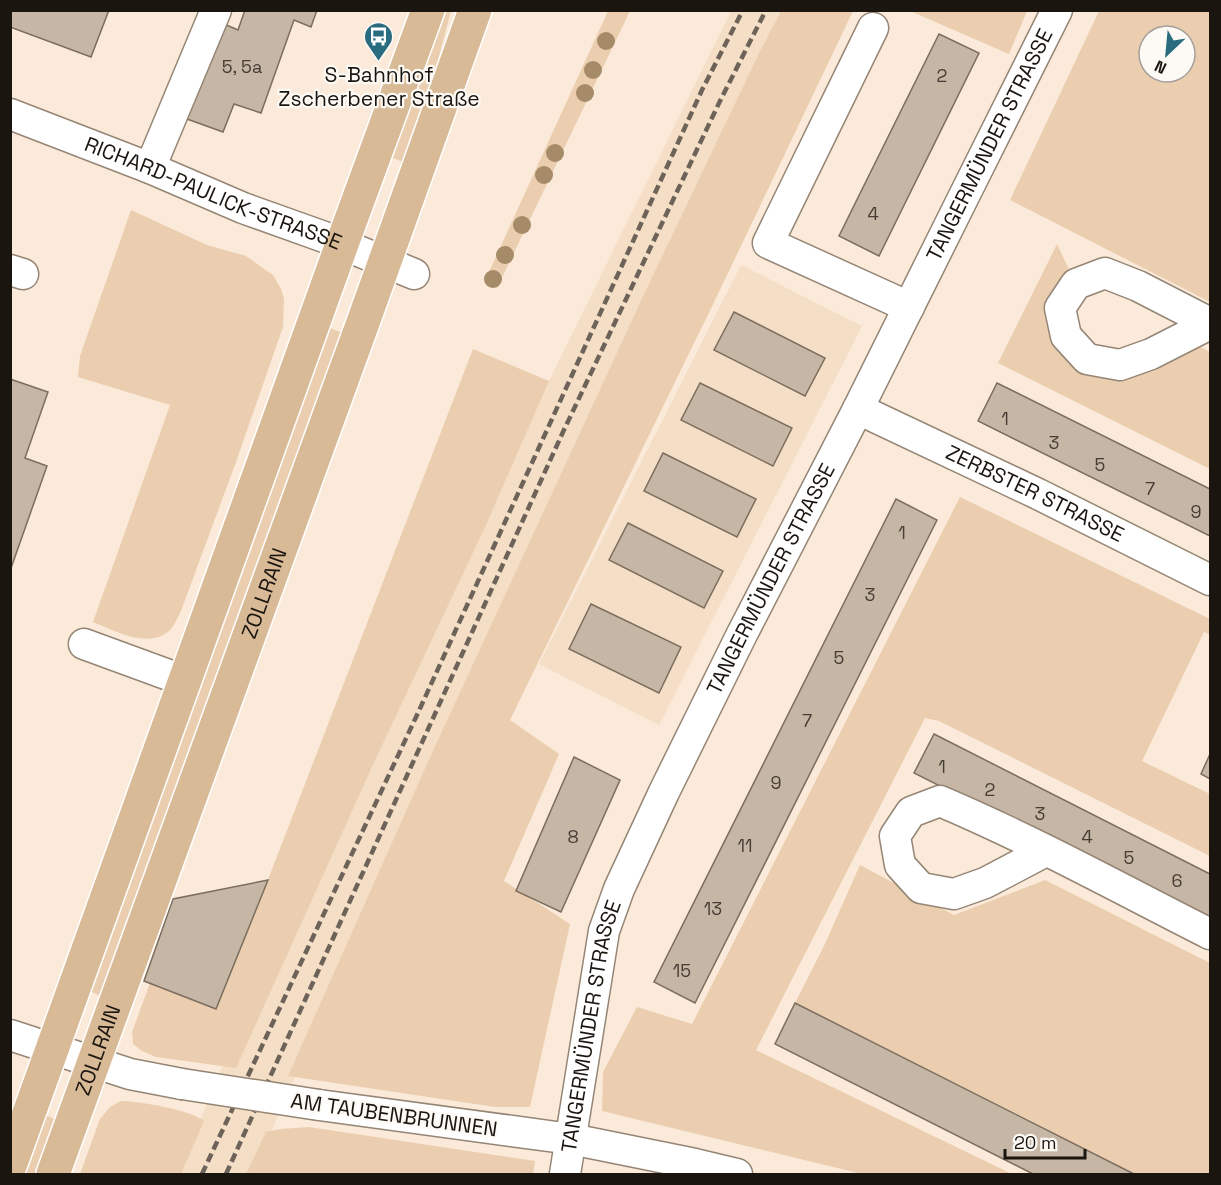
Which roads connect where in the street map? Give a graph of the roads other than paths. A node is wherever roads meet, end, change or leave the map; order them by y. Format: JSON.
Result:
{"nodes":[{"id":1,"x":216,"y":10,"type":"edge"},
{"id":2,"x":428,"y":10,"type":"edge"},
{"id":3,"x":475,"y":10,"type":"edge"},
{"id":4,"x":1057,"y":10,"type":"edge"},
{"id":5,"x":873,"y":28,"type":"dead end"},
{"id":6,"x":13,"y":121,"type":"edge"},
{"id":7,"x":150,"y":168,"type":"junction"},
{"id":8,"x":342,"y":244,"type":"junction"},
{"id":9,"x":400,"y":268,"type":"junction"},
{"id":10,"x":909,"y":307,"type":"junction"},
{"id":11,"x":858,"y":409,"type":"junction"},
{"id":12,"x":1210,"y":580,"type":"edge"},
{"id":13,"x":84,"y":644,"type":"dead end"},
{"id":14,"x":185,"y":681,"type":"junction"},
{"id":15,"x":1046,"y":851,"type":"dead end"},
{"id":16,"x":1210,"y":934,"type":"edge"},
{"id":17,"x":10,"y":1035,"type":"edge"},
{"id":18,"x":53,"y":1049,"type":"junction"},
{"id":19,"x":94,"y":1063,"type":"junction"},
{"id":20,"x":571,"y":1139,"type":"junction"},
{"id":21,"x":10,"y":1166,"type":"edge"},
{"id":22,"x":53,"y":1174,"type":"edge"},
{"id":23,"x":565,"y":1174,"type":"edge"},
{"id":24,"x":737,"y":1174,"type":"edge"}],
"edges":[{"from":1,"to":7,"type":"street"},
{"from":2,"to":8,"type":"main road","name":"ZOLLRAIN"},
{"from":3,"to":9,"type":"main road","name":"ZOLLRAIN"},
{"from":4,"to":10,"type":"street","name":"TANGERMÜNDER STRASSE"},
{"from":5,"to":10,"type":"street"},
{"from":6,"to":7,"type":"street","name":"RICHARD-PAULICK-STRASSE"},
{"from":7,"to":8,"type":"street","name":"RICHARD-PAULICK-STRASSE"},
{"from":8,"to":9,"type":"street","name":"RICHARD-PAULICK-STRASSE"},
{"from":8,"to":14,"type":"main road","name":"ZOLLRAIN"},
{"from":9,"to":19,"type":"main road","name":"ZOLLRAIN"},
{"from":10,"to":11,"type":"street","name":"TANGERMÜNDER STRASSE"},
{"from":11,"to":12,"type":"street","name":"ZERBSTER STRASSE"},
{"from":11,"to":20,"type":"street","name":"TANGERMÜNDER STRASSE"},
{"from":13,"to":14,"type":"street"},
{"from":14,"to":18,"type":"main road","name":"ZOLLRAIN"},
{"from":15,"to":16,"type":"street"},
{"from":17,"to":18,"type":"street","name":"AM TAUBENBRUNNEN"},
{"from":18,"to":19,"type":"street","name":"AM TAUBENBRUNNEN"},
{"from":18,"to":21,"type":"main road","name":"ZOLLRAIN"},
{"from":19,"to":20,"type":"street","name":"AM TAUBENBRUNNEN","bridge":true},
{"from":19,"to":22,"type":"main road","name":"ZOLLRAIN"},
{"from":20,"to":23,"type":"street","name":"TANGERMÜNDER STRASSE"},
{"from":20,"to":24,"type":"street","name":"AM TAUBENBRUNNEN"}]}
